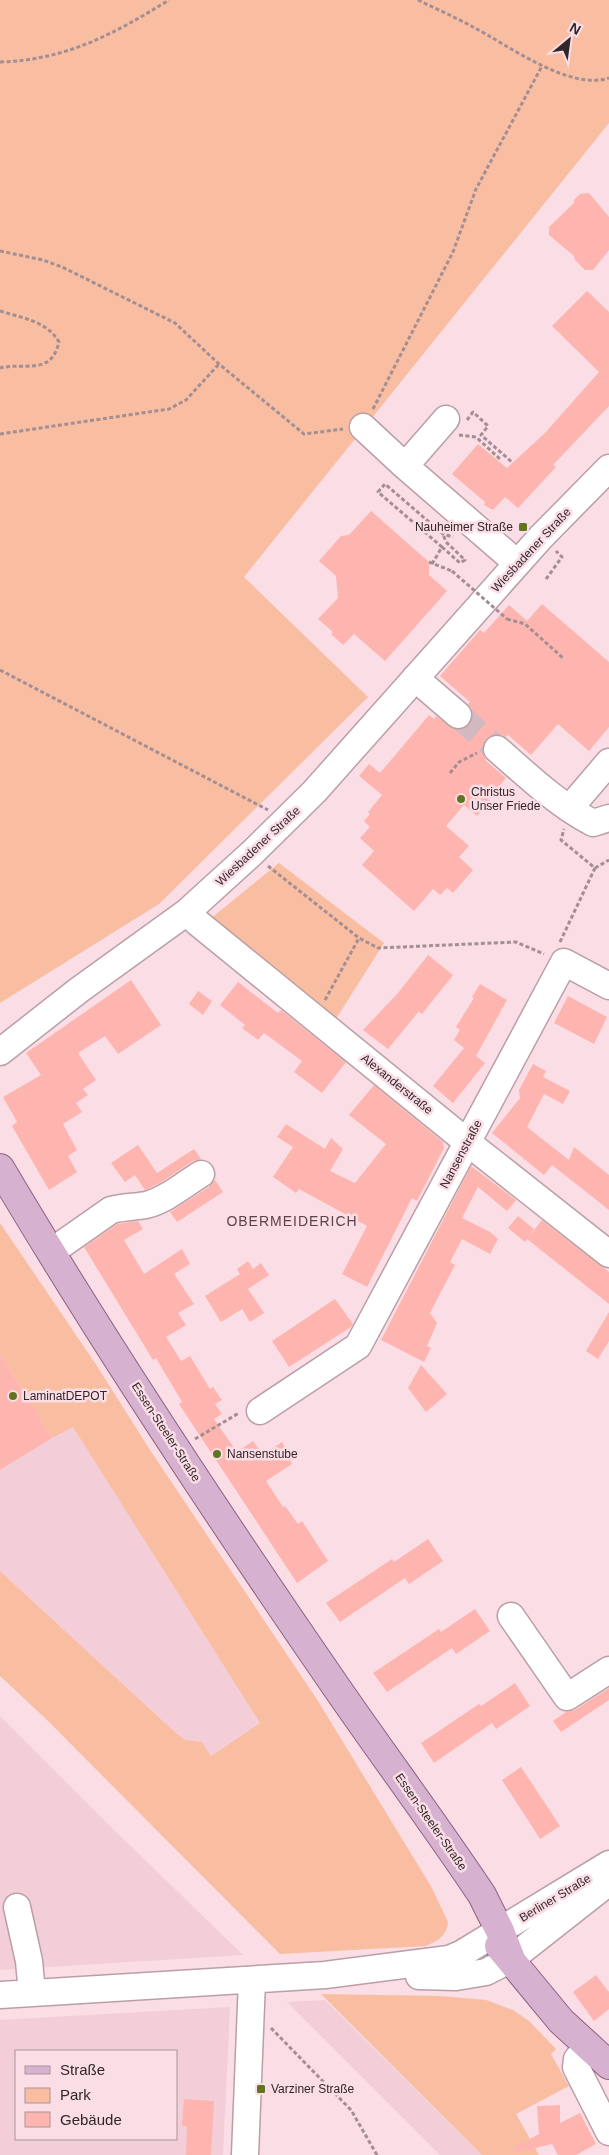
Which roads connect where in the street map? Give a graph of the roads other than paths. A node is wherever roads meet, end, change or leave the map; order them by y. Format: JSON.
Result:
{"nodes":[{"id":1,"x":453,"y":423,"type":"road end"},
{"id":2,"x":363,"y":427,"type":"road end"},
{"id":3,"x":405,"y":466,"type":"junction"},
{"id":4,"x":609,"y":468,"type":"edge"},
{"id":5,"x":517,"y":563,"type":"junction"},
{"id":6,"x":415,"y":678,"type":"junction"},
{"id":7,"x":458,"y":715,"type":"tunnel mouth"},
{"id":8,"x":486,"y":752,"type":"tunnel mouth"},
{"id":9,"x":609,"y":762,"type":"edge"},
{"id":10,"x":568,"y":808,"type":"junction"},
{"id":11,"x":609,"y":818,"type":"edge"},
{"id":12,"x":187,"y":912,"type":"junction"},
{"id":13,"x":609,"y":986,"type":"edge"},
{"id":14,"x":79,"y":990,"type":"junction"},
{"id":15,"x":0,"y":1029,"type":"edge"},
{"id":16,"x":0,"y":1052,"type":"edge"},
{"id":17,"x":467,"y":1142,"type":"junction"},
{"id":18,"x":0,"y":1168,"type":"edge"},
{"id":19,"x":201,"y":1174,"type":"dead end"},
{"id":20,"x":51,"y":1252,"type":"junction"},
{"id":21,"x":609,"y":1254,"type":"edge"},
{"id":22,"x":260,"y":1411,"type":"road end"},
{"id":23,"x":512,"y":1616,"type":"dead end"},
{"id":24,"x":609,"y":1670,"type":"edge"},
{"id":25,"x":609,"y":1864,"type":"edge"},
{"id":26,"x":609,"y":1882,"type":"edge"},
{"id":27,"x":17,"y":1907,"type":"dead end"},
{"id":28,"x":495,"y":1934,"type":"junction"},
{"id":29,"x":511,"y":1959,"type":"junction"},
{"id":30,"x":326,"y":1975,"type":"junction"},
{"id":31,"x":252,"y":1980,"type":"junction"},
{"id":32,"x":32,"y":1993,"type":"junction"},
{"id":33,"x":0,"y":1995,"type":"edge"},
{"id":34,"x":588,"y":2047,"type":"junction"},
{"id":35,"x":609,"y":2065,"type":"edge"},
{"id":36,"x":609,"y":2132,"type":"edge"},
{"id":37,"x":245,"y":2155,"type":"edge"}],
"edges":[{"from":1,"to":3,"type":"street"},
{"from":2,"to":3,"type":"street"},
{"from":3,"to":5,"type":"street"},
{"from":4,"to":5,"type":"street","name":"Wiesbadener Straße"},
{"from":5,"to":6,"type":"street","name":"Wiesbadener Straße"},
{"from":6,"to":7,"type":"street"},
{"from":6,"to":12,"type":"street","name":"Wiesbadener Straße"},
{"from":8,"to":10,"type":"street"},
{"from":9,"to":10,"type":"street"},
{"from":10,"to":11,"type":"street"},
{"from":12,"to":14,"type":"street","name":"Wiesbadener Straße"},
{"from":12,"to":17,"type":"street","name":"Alexanderstraße"},
{"from":13,"to":17,"type":"street","name":"Nansenstraße"},
{"from":14,"to":15,"type":"street","name":"Wiesbadener Straße"},
{"from":14,"to":16,"type":"street","name":"Wiesbadener Straße"},
{"from":17,"to":21,"type":"street","name":"Alexanderstraße"},
{"from":17,"to":22,"type":"street","name":"Nansenstraße"},
{"from":18,"to":20,"type":"main road","name":"Essen-Steeler-Straße"},
{"from":19,"to":20,"type":"street"},
{"from":20,"to":28,"type":"main road","name":"Essen-Steeler-Straße"},
{"from":23,"to":24,"type":"street"},
{"from":25,"to":28,"type":"street","name":"Berliner Straße"},
{"from":26,"to":29,"type":"street","name":"Berliner Straße"},
{"from":27,"to":32,"type":"street"},
{"from":28,"to":29,"type":"main road","name":"Essen-Steeler-Straße"},
{"from":28,"to":30,"type":"street"},
{"from":29,"to":30,"type":"street"},
{"from":29,"to":34,"type":"main road","name":"Essen-Steeler-Straße"},
{"from":30,"to":31,"type":"street"},
{"from":31,"to":32,"type":"street"},
{"from":31,"to":37,"type":"street"},
{"from":32,"to":33,"type":"street"},
{"from":34,"to":35,"type":"main road","name":"Essen-Steeler-Straße"},
{"from":34,"to":36,"type":"street"}]}
